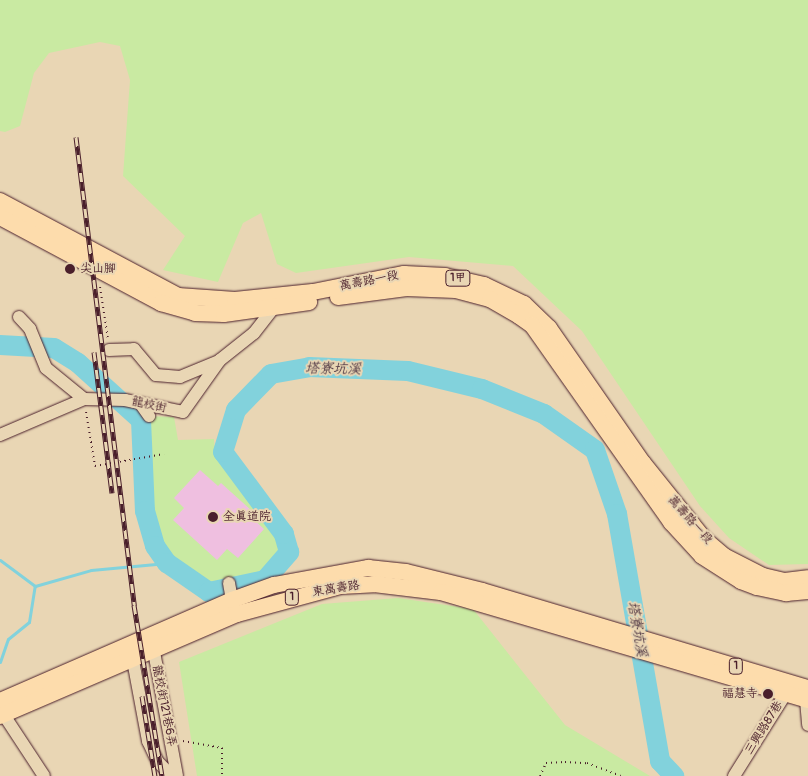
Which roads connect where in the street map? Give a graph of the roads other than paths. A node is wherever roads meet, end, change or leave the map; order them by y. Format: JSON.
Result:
{"nodes":[{"id":1,"x":0,"y":201,"type":"edge"},
{"id":2,"x":0,"y":218,"type":"edge"},
{"id":3,"x":274,"y":302,"type":"junction"},
{"id":4,"x":19,"y":317,"type":"dead end"},
{"id":5,"x":109,"y":350,"type":"road end"},
{"id":6,"x":220,"y":360,"type":"junction"},
{"id":7,"x":84,"y":400,"type":"junction"},
{"id":8,"x":140,"y":403,"type":"junction"},
{"id":9,"x":149,"y":416,"type":"dead end"},
{"id":10,"x":0,"y":435,"type":"edge"},
{"id":11,"x":808,"y":578,"type":"edge"},
{"id":12,"x":228,"y":583,"type":"dead end"},
{"id":13,"x":808,"y":591,"type":"edge"},
{"id":14,"x":235,"y":607,"type":"junction"},
{"id":15,"x":598,"y":632,"type":"junction"},
{"id":16,"x":152,"y":642,"type":"junction"},
{"id":17,"x":131,"y":651,"type":"junction"},
{"id":18,"x":802,"y":693,"type":"edge"},
{"id":19,"x":1,"y":710,"type":"edge"},
{"id":20,"x":808,"y":725,"type":"edge"},
{"id":21,"x":44,"y":776,"type":"edge"},
{"id":22,"x":172,"y":776,"type":"edge"},
{"id":23,"x":177,"y":776,"type":"edge"},
{"id":24,"x":734,"y":776,"type":"edge"}],
"edges":[{"from":1,"to":3,"type":"main road","name":"萬壽路一段","number":"1甲"},
{"from":2,"to":3,"type":"main road","name":"萬壽路一段","number":"1甲"},
{"from":3,"to":6,"type":"street","name":"龍校街"},
{"from":3,"to":11,"type":"main road","name":"萬壽路一段","number":"1甲"},
{"from":3,"to":13,"type":"main road","name":"萬壽路一段","number":"1甲"},
{"from":4,"to":7,"type":"street"},
{"from":5,"to":6,"type":"street"},
{"from":6,"to":8,"type":"street","name":"龍校街"},
{"from":7,"to":8,"type":"street","name":"龍校街"},
{"from":7,"to":10,"type":"street","name":"龍校街"},
{"from":8,"to":9,"type":"street"},
{"from":12,"to":14,"type":"street"},
{"from":14,"to":15,"type":"main road","name":"東萬壽路","number":"1"},
{"from":14,"to":16,"type":"main road","name":"東萬壽路","number":"1"},
{"from":15,"to":18,"type":"main road","number":"1"},
{"from":15,"to":18,"type":"main road","number":"1"},
{"from":16,"to":17,"type":"main road","name":"東萬壽路","number":"1"},
{"from":16,"to":23,"type":"street","name":"龍校街121巷6弄"},
{"from":17,"to":19,"type":"main road","name":"東萬壽路","number":"1"},
{"from":17,"to":22,"type":"street"},
{"from":18,"to":20,"type":"street"},
{"from":18,"to":24,"type":"street","name":"三興路87巷"},
{"from":19,"to":21,"type":"street"}]}
